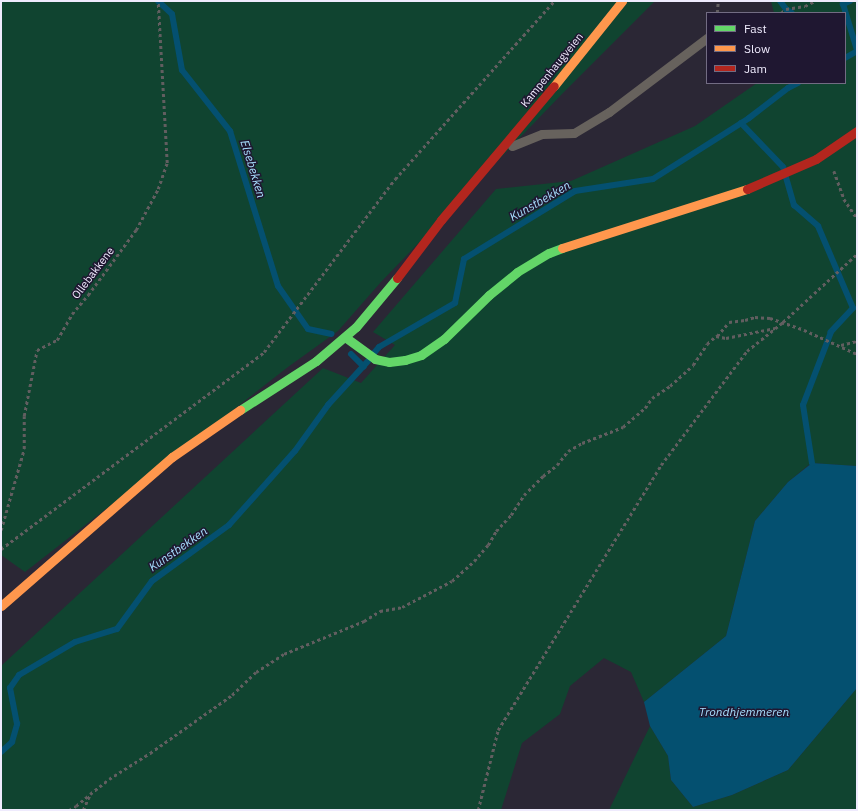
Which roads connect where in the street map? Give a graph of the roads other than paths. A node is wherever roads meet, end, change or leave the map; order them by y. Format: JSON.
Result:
{"nodes":[{"id":1,"x":622,"y":1,"type":"edge"},
{"id":2,"x":706,"y":39,"type":"edge"},
{"id":3,"x":857,"y":132,"type":"edge"},
{"id":4,"x":498,"y":152,"type":"junction"},
{"id":5,"x":345,"y":337,"type":"junction"},
{"id":6,"x":1,"y":606,"type":"edge"}],
"edges":[{"from":1,"to":4,"type":"street","name":"Kampenhaugveien"},
{"from":2,"to":4,"type":"lane"},
{"from":3,"to":5,"type":"street"},
{"from":4,"to":5,"type":"street","name":"Kampenhaugveien"},
{"from":5,"to":6,"type":"street","name":"Kampenhaugveien"}]}
